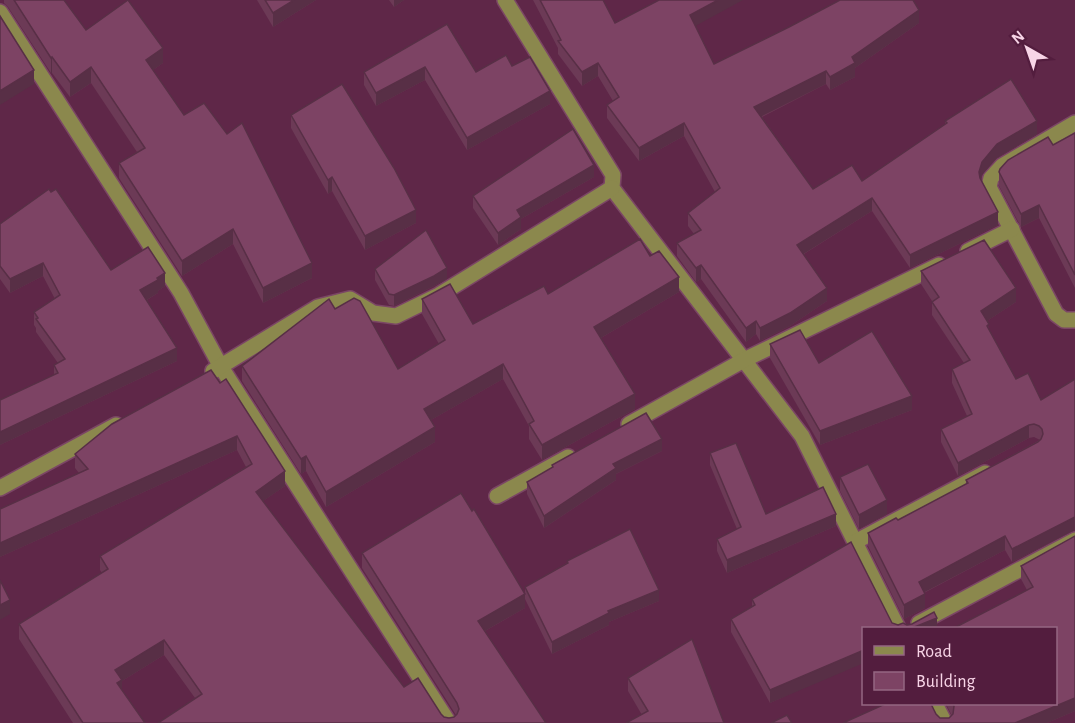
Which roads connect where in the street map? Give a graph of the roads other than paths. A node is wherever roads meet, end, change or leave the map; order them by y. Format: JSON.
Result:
{"nodes":[{"id":1,"x":505,"y":0,"type":"edge"},
{"id":2,"x":0,"y":12,"type":"edge"},
{"id":3,"x":1075,"y":123,"type":"edge"},
{"id":4,"x":612,"y":188,"type":"junction"},
{"id":5,"x":1012,"y":230,"type":"junction"},
{"id":6,"x":1075,"y":320,"type":"edge"},
{"id":7,"x":744,"y":360,"type":"junction"},
{"id":8,"x":221,"y":367,"type":"junction"},
{"id":9,"x":201,"y":378,"type":"edge"},
{"id":10,"x":130,"y":418,"type":"edge"},
{"id":11,"x":621,"y":428,"type":"edge"},
{"id":12,"x":580,"y":451,"type":"edge"},
{"id":13,"x":1001,"y":464,"type":"edge"},
{"id":14,"x":0,"y":488,"type":"edge"},
{"id":15,"x":497,"y":496,"type":"dead end"},
{"id":16,"x":1075,"y":540,"type":"edge"},
{"id":17,"x":855,"y":542,"type":"junction"},
{"id":18,"x":898,"y":627,"type":"edge"},
{"id":19,"x":910,"y":627,"type":"edge"},
{"id":20,"x":936,"y":705,"type":"edge"},
{"id":21,"x":449,"y":723,"type":"edge"},
{"id":22,"x":945,"y":723,"type":"edge"}],
"edges":[{"from":1,"to":4,"type":"street"},
{"from":2,"to":8,"type":"street"},
{"from":3,"to":5,"type":"street"},
{"from":4,"to":7,"type":"street"},
{"from":4,"to":8,"type":"street"},
{"from":5,"to":6,"type":"street"},
{"from":5,"to":7,"type":"street"},
{"from":7,"to":11,"type":"street"},
{"from":7,"to":17,"type":"street"},
{"from":8,"to":9,"type":"street"},
{"from":8,"to":21,"type":"street"},
{"from":10,"to":14,"type":"street"},
{"from":12,"to":15,"type":"street"},
{"from":13,"to":17,"type":"street"},
{"from":16,"to":19,"type":"street"},
{"from":17,"to":18,"type":"street"},
{"from":20,"to":22,"type":"street"}]}
